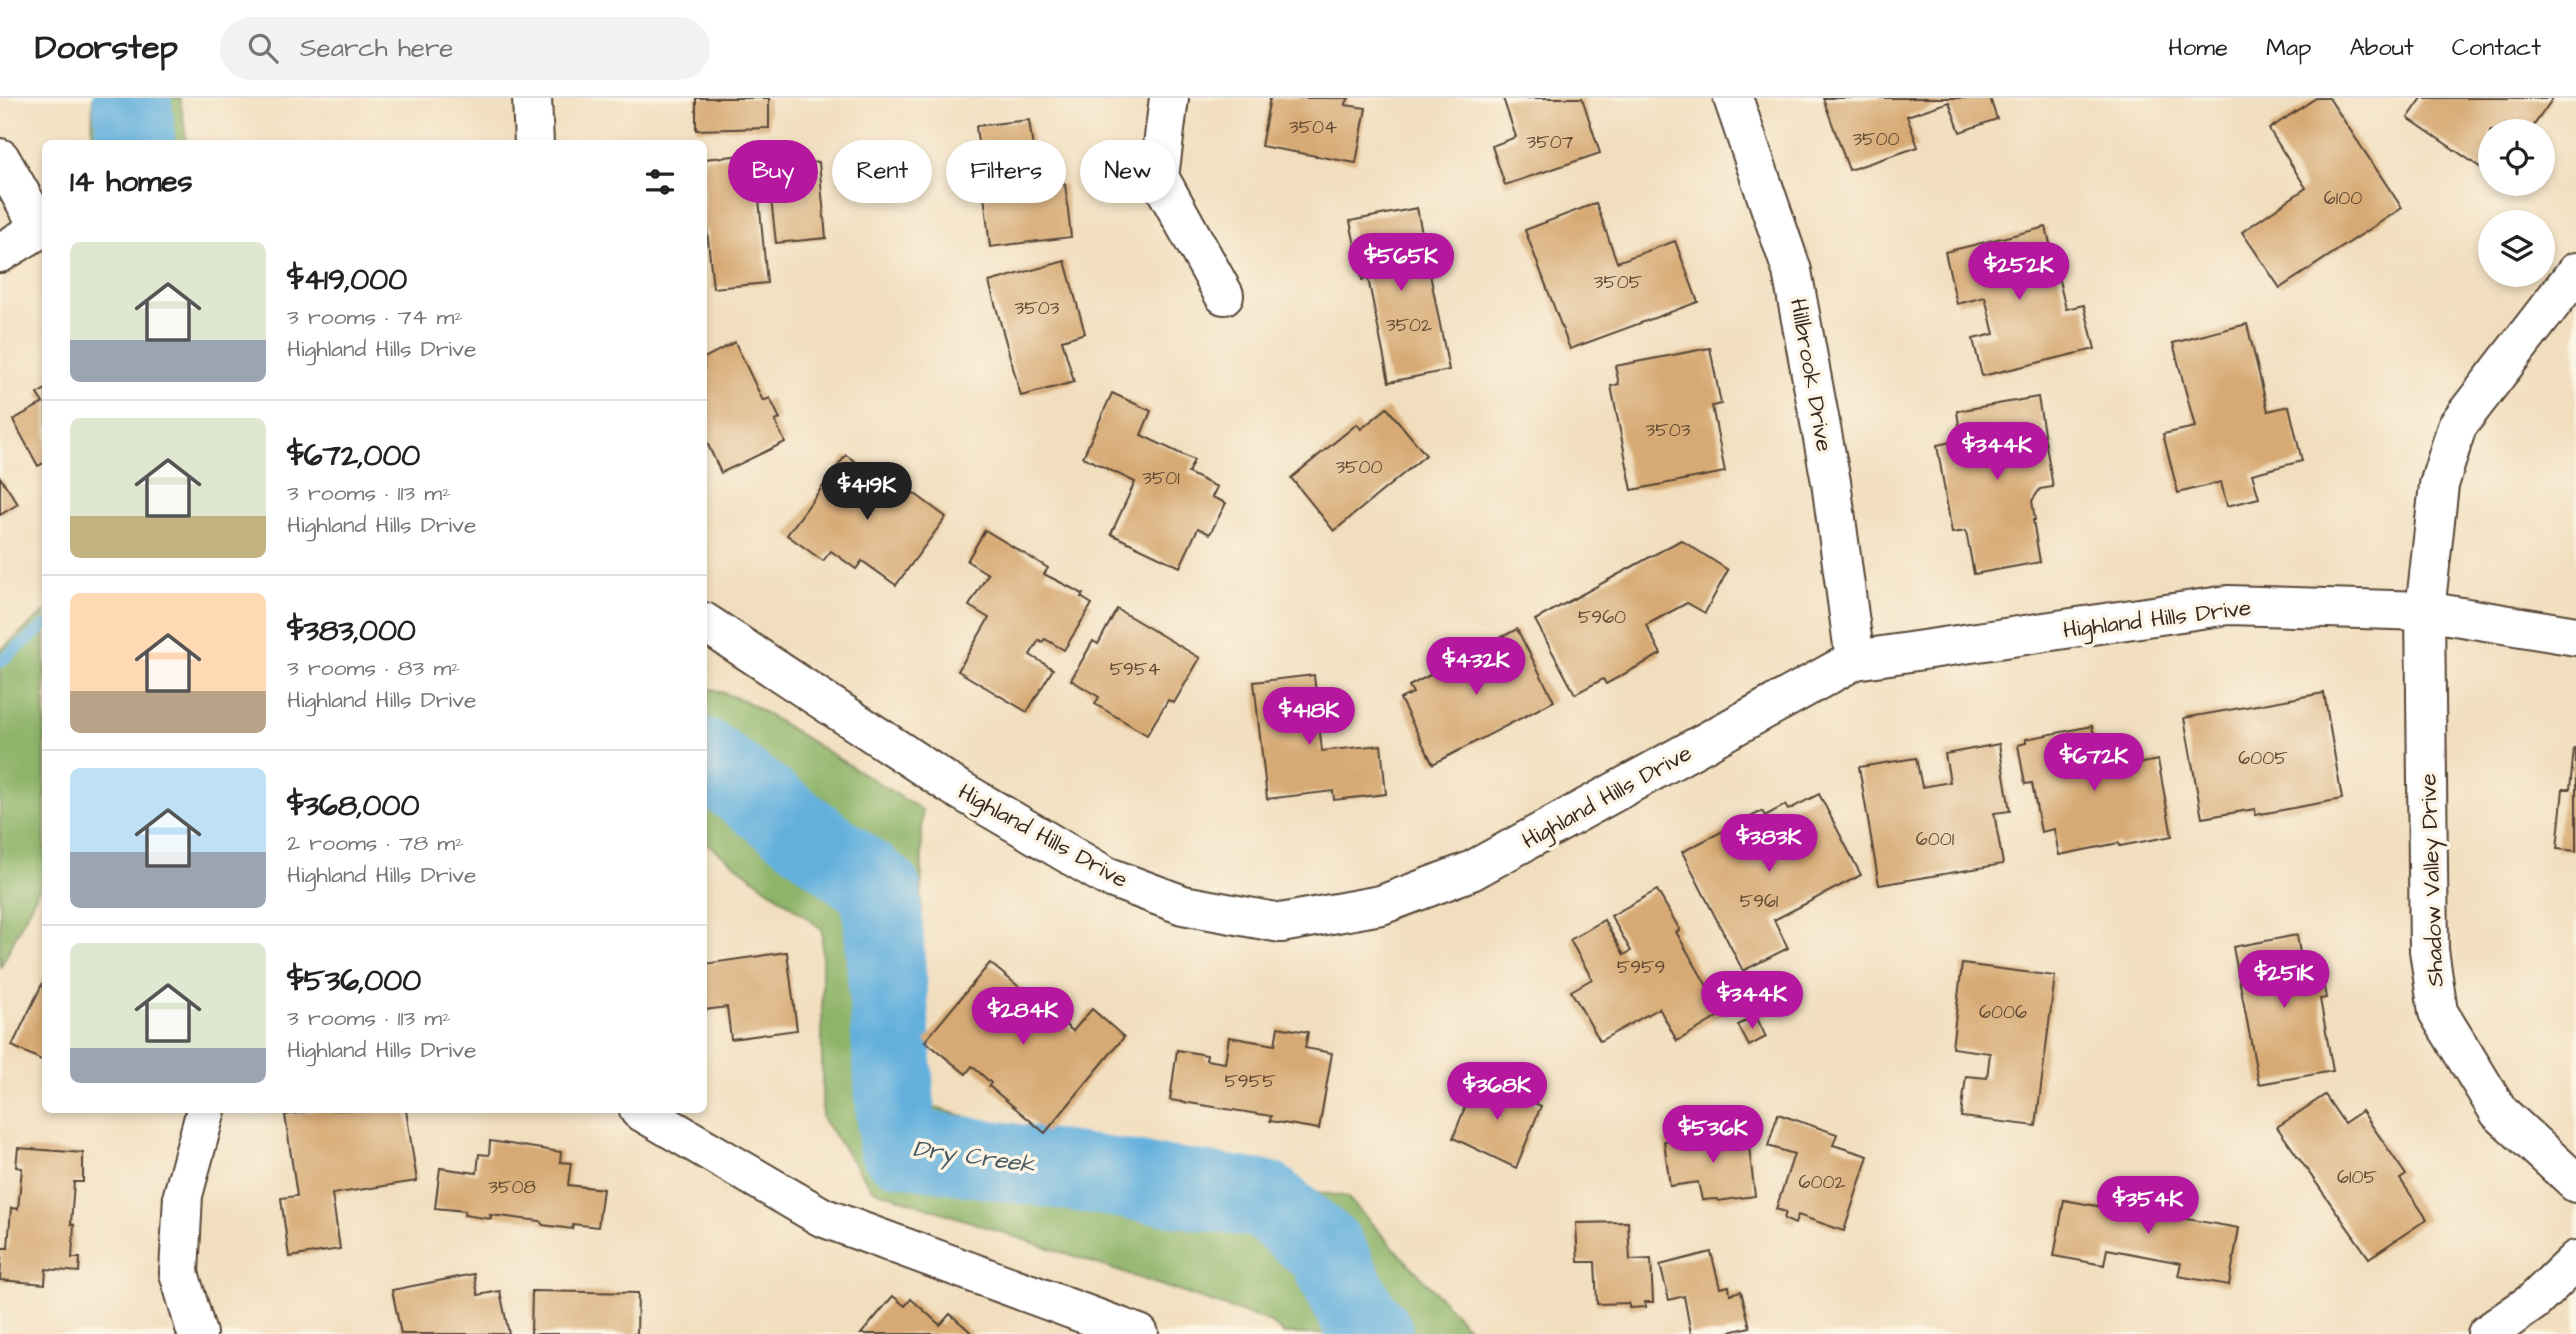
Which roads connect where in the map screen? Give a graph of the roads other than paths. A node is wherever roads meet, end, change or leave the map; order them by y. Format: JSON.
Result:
{"nodes":[{"id":1,"x":532,"y":98,"type":"edge"},
{"id":2,"x":1169,"y":98,"type":"edge"},
{"id":3,"x":1733,"y":98,"type":"edge"},
{"id":4,"x":534,"y":140,"type":"edge"},
{"id":5,"x":0,"y":158,"type":"edge"},
{"id":6,"x":42,"y":224,"type":"edge"},
{"id":7,"x":42,"y":227,"type":"edge"},
{"id":8,"x":0,"y":253,"type":"edge"},
{"id":9,"x":2576,"y":272,"type":"edge"},
{"id":10,"x":1224,"y":295,"type":"dead end"},
{"id":11,"x":2425,"y":611,"type":"junction"},
{"id":12,"x":707,"y":624,"type":"edge"},
{"id":13,"x":2576,"y":636,"type":"edge"},
{"id":14,"x":1855,"y":660,"type":"junction"},
{"id":15,"x":205,"y":1113,"type":"edge"},
{"id":16,"x":644,"y":1113,"type":"edge"},
{"id":17,"x":2576,"y":1183,"type":"edge"},
{"id":18,"x":2576,"y":1260,"type":"edge"},
{"id":19,"x":197,"y":1334,"type":"edge"},
{"id":20,"x":1139,"y":1334,"type":"edge"},
{"id":21,"x":2487,"y":1334,"type":"edge"}],
"edges":[{"from":1,"to":4,"type":"street"},
{"from":2,"to":10,"type":"street"},
{"from":3,"to":14,"type":"street","name":"Hillbrook Drive"},
{"from":5,"to":6,"type":"street"},
{"from":7,"to":8,"type":"street"},
{"from":9,"to":11,"type":"street","name":"Shadow Valley Drive"},
{"from":11,"to":13,"type":"street","name":"Highland Hills Drive"},
{"from":11,"to":14,"type":"street","name":"Highland Hills Drive"},
{"from":11,"to":17,"type":"street","name":"Shadow Valley Drive"},
{"from":12,"to":14,"type":"street","name":"Highland Hills Drive"},
{"from":15,"to":19,"type":"street"},
{"from":16,"to":20,"type":"street"},
{"from":18,"to":21,"type":"street"}]}
